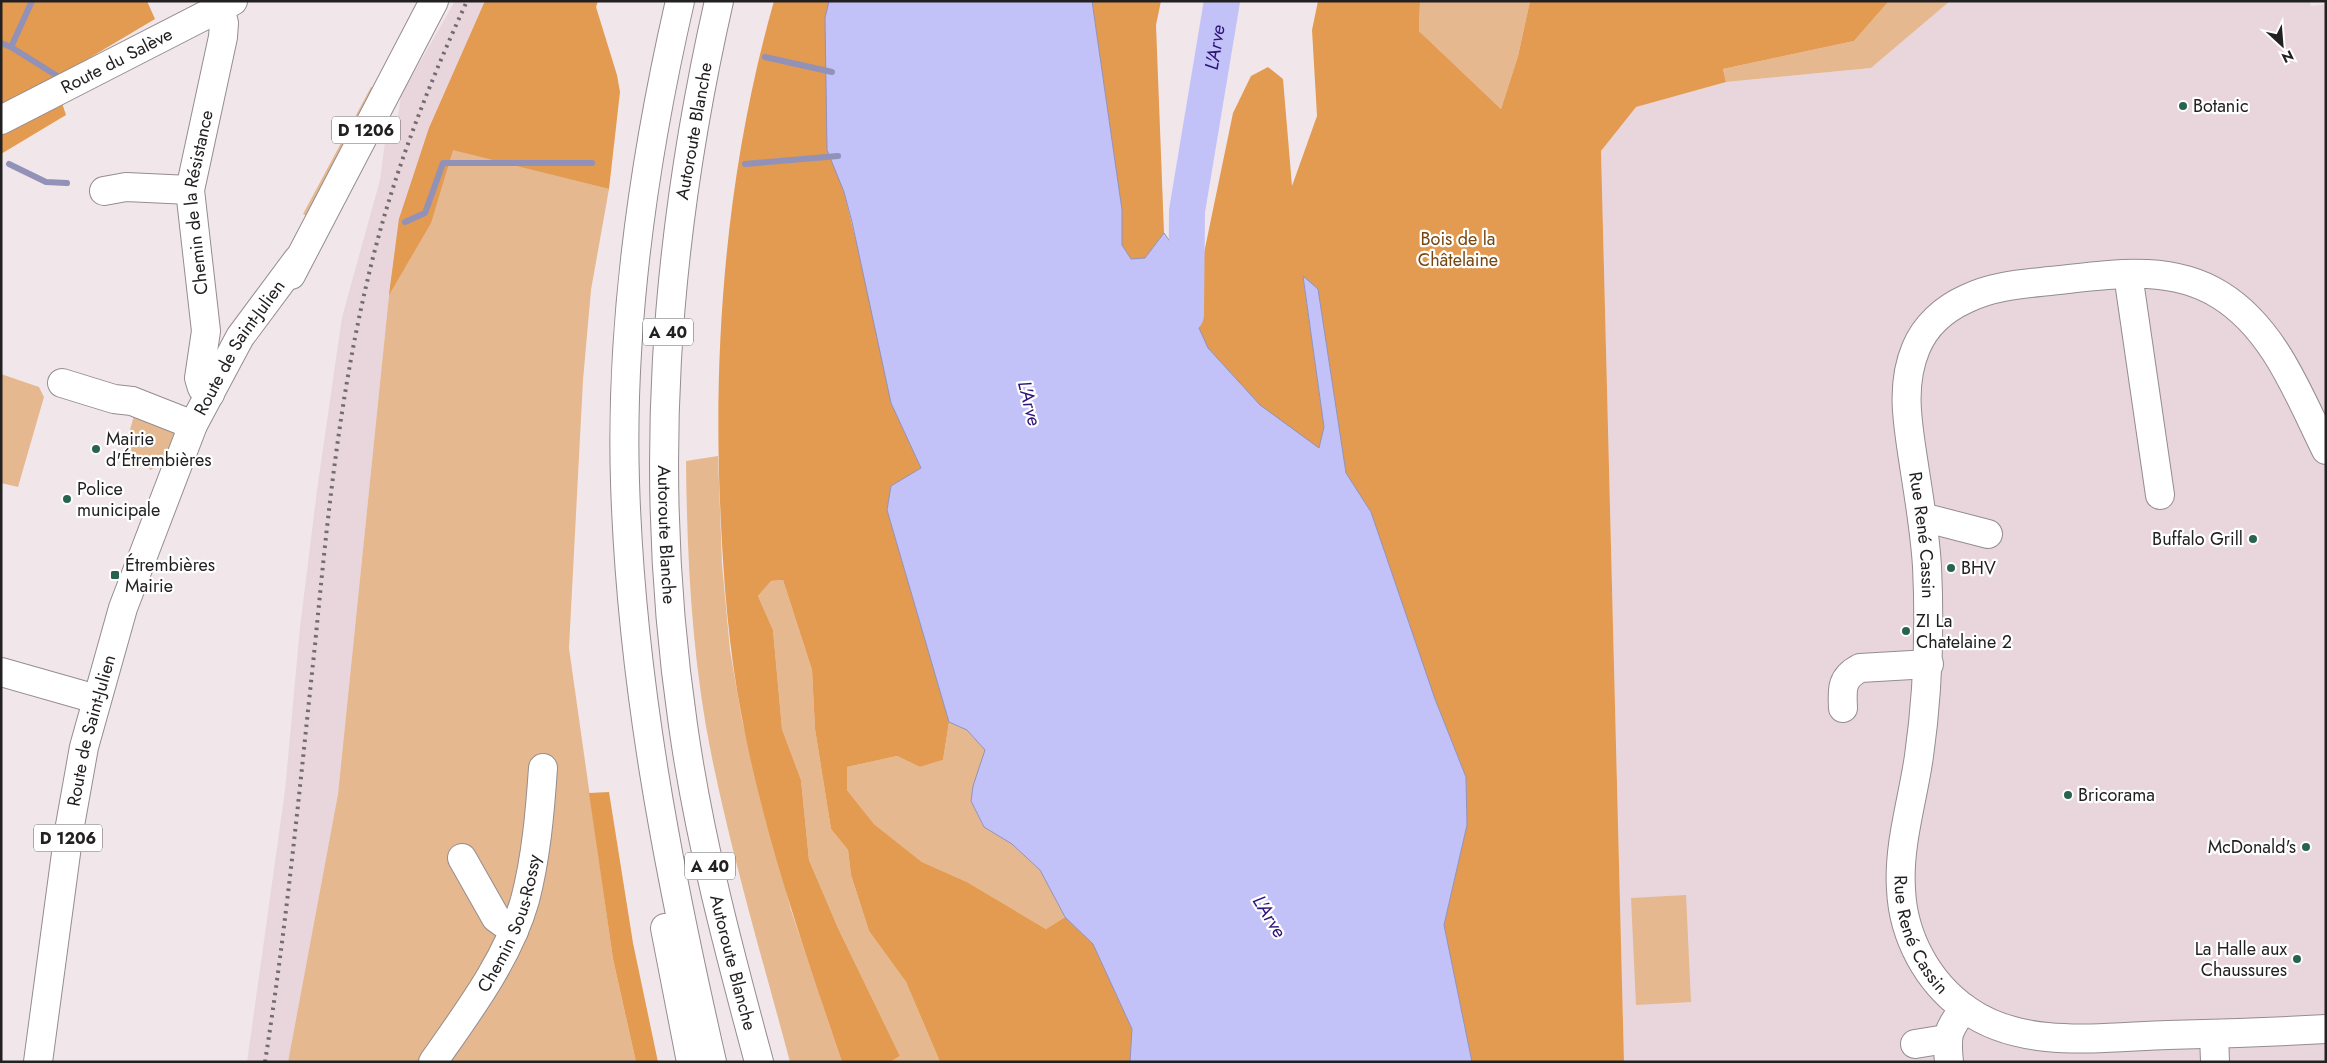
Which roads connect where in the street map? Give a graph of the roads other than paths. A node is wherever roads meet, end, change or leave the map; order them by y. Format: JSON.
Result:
{"nodes":[{"id":1,"x":434,"y":1,"type":"edge"},
{"id":2,"x":680,"y":1,"type":"edge"},
{"id":3,"x":719,"y":1,"type":"edge"},
{"id":4,"x":227,"y":5,"type":"edge"},
{"id":5,"x":1,"y":120,"type":"edge"},
{"id":6,"x":190,"y":190,"type":"junction"},
{"id":7,"x":104,"y":191,"type":"dead end"},
{"id":8,"x":298,"y":259,"type":"junction"},
{"id":9,"x":2128,"y":274,"type":"junction"},
{"id":10,"x":62,"y":383,"type":"dead end"},
{"id":11,"x":210,"y":394,"type":"junction"},
{"id":12,"x":201,"y":429,"type":"junction"},
{"id":13,"x":2326,"y":450,"type":"edge"},
{"id":14,"x":2160,"y":495,"type":"dead end"},
{"id":15,"x":1922,"y":518,"type":"junction"},
{"id":16,"x":1988,"y":534,"type":"dead end"},
{"id":17,"x":1929,"y":664,"type":"junction"},
{"id":18,"x":1,"y":672,"type":"edge"},
{"id":19,"x":640,"y":683,"type":"junction"},
{"id":20,"x":96,"y":699,"type":"junction"},
{"id":21,"x":1843,"y":708,"type":"dead end"},
{"id":22,"x":543,"y":768,"type":"dead end"},
{"id":23,"x":462,"y":858,"type":"dead end"},
{"id":24,"x":514,"y":931,"type":"junction"},
{"id":25,"x":1964,"y":1008,"type":"junction"},
{"id":26,"x":2326,"y":1029,"type":"edge"},
{"id":27,"x":2205,"y":1035,"type":"junction"},
{"id":28,"x":1914,"y":1044,"type":"dead end"},
{"id":29,"x":1948,"y":1050,"type":"edge"},
{"id":30,"x":38,"y":1062,"type":"edge"},
{"id":31,"x":432,"y":1062,"type":"edge"},
{"id":32,"x":691,"y":1062,"type":"edge"},
{"id":33,"x":714,"y":1062,"type":"edge"},
{"id":34,"x":759,"y":1062,"type":"edge"},
{"id":35,"x":2198,"y":1062,"type":"edge"},
{"id":36,"x":2215,"y":1062,"type":"edge"}],
"edges":[{"from":1,"to":8,"type":"main road","name":"Route de Saint-Julien","number":"D 1206"},
{"from":2,"to":19,"type":"main road","name":"Autoroute Blanche","number":"A 40"},
{"from":3,"to":34,"type":"main road","name":"Autoroute Blanche","number":"A 40"},
{"from":4,"to":5,"type":"main road","name":"Route du Salève"},
{"from":4,"to":6,"type":"main road","name":"Chemin de la Résistance"},
{"from":6,"to":7,"type":"main road"},
{"from":6,"to":11,"type":"main road","name":"Chemin de la Résistance"},
{"from":8,"to":11,"type":"main road","name":"Route de Saint-Julien","number":"D 1206"},
{"from":8,"to":12,"type":"main road","name":"Route de Saint-Julien","number":"D 1206"},
{"from":9,"to":13,"type":"main road","name":"Rue René Cassin"},
{"from":9,"to":14,"type":"main road"},
{"from":9,"to":15,"type":"main road","name":"Rue René Cassin"},
{"from":10,"to":12,"type":"main road"},
{"from":11,"to":12,"type":"main road","name":"Route de Saint-Julien","number":"D 1206"},
{"from":12,"to":20,"type":"main road","name":"Route de Saint-Julien","number":"D 1206"},
{"from":15,"to":16,"type":"main road"},
{"from":15,"to":17,"type":"main road","name":"Rue René Cassin"},
{"from":17,"to":21,"type":"main road"},
{"from":17,"to":25,"type":"main road","name":"Rue René Cassin"},
{"from":18,"to":20,"type":"main road"},
{"from":19,"to":32,"type":"main road"},
{"from":19,"to":33,"type":"main road","name":"Autoroute Blanche","number":"A 40"},
{"from":20,"to":30,"type":"main road","name":"Route de Saint-Julien","number":"D 1206"},
{"from":22,"to":24,"type":"main road","name":"Chemin Sous-Rossy"},
{"from":23,"to":24,"type":"main road"},
{"from":24,"to":31,"type":"main road","name":"Chemin Sous-Rossy"},
{"from":25,"to":27,"type":"main road","name":"Rue René Cassin"},
{"from":25,"to":29,"type":"main road"},
{"from":26,"to":27,"type":"main road","name":"Rue René Cassin"},
{"from":27,"to":35,"type":"main road"},
{"from":27,"to":36,"type":"main road"},
{"from":28,"to":29,"type":"main road"}]}
